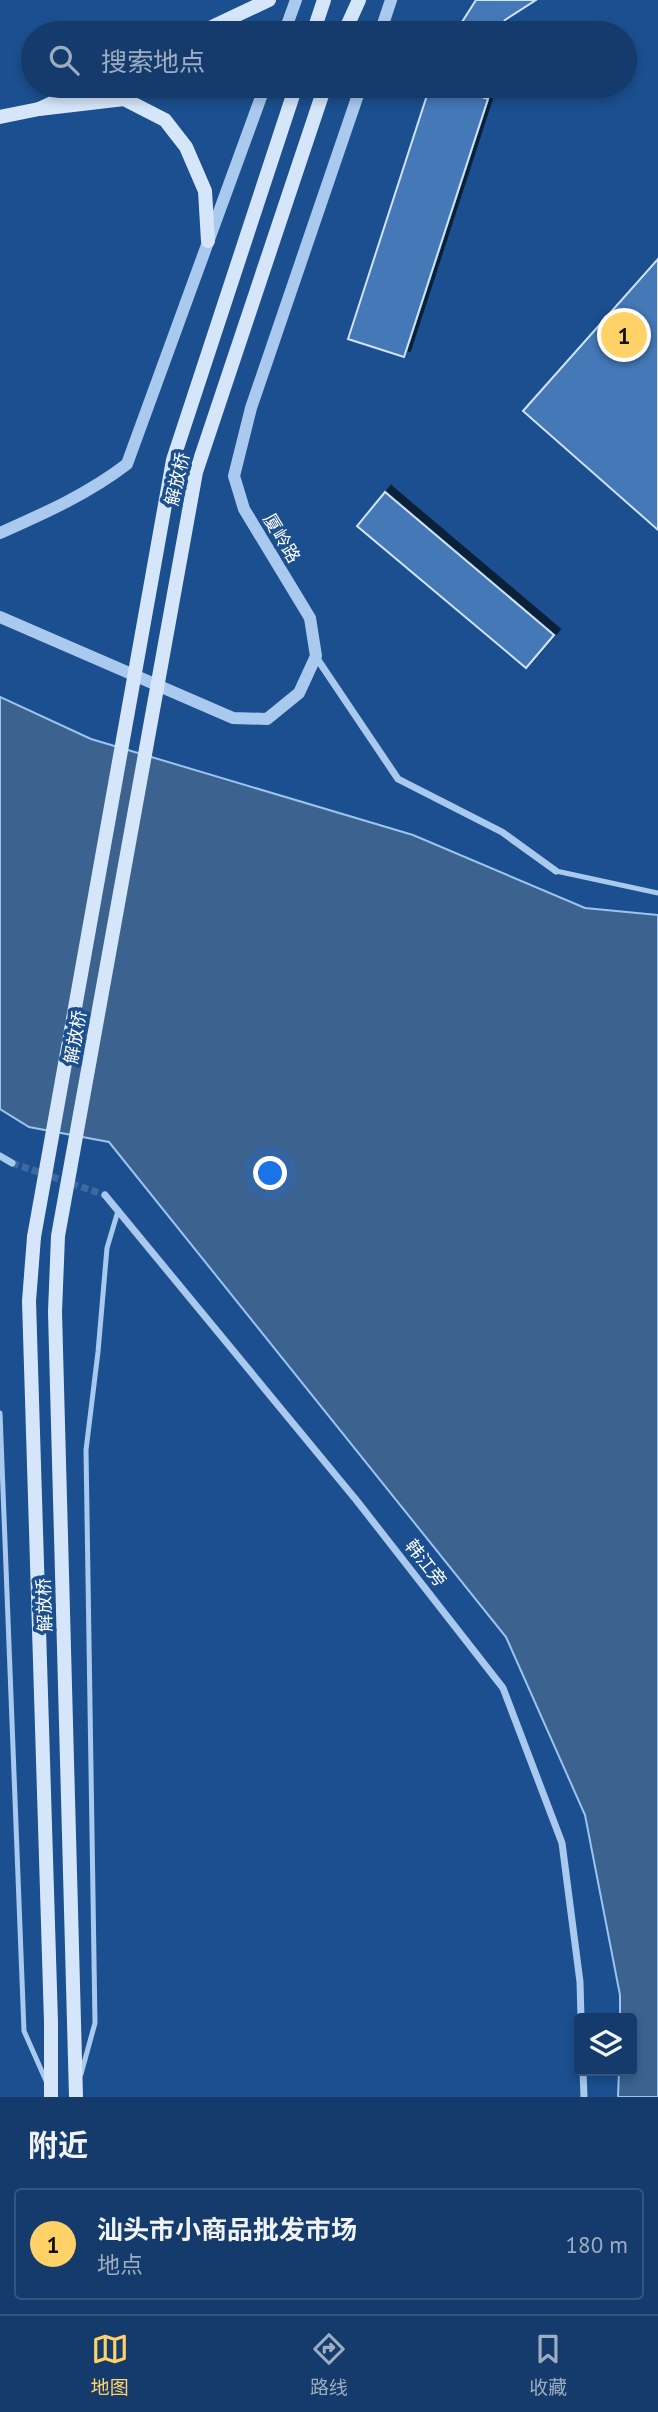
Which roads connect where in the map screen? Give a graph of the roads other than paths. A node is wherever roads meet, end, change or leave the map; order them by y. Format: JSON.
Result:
{"nodes":[{"id":1,"x":269,"y":0,"type":"edge"},
{"id":2,"x":296,"y":0,"type":"edge"},
{"id":3,"x":324,"y":0,"type":"edge"},
{"id":4,"x":359,"y":0,"type":"edge"},
{"id":5,"x":391,"y":0,"type":"edge"},
{"id":6,"x":224,"y":21,"type":"edge"},
{"id":7,"x":288,"y":21,"type":"edge"},
{"id":8,"x":317,"y":21,"type":"edge"},
{"id":9,"x":349,"y":21,"type":"edge"},
{"id":10,"x":384,"y":21,"type":"edge"},
{"id":11,"x":62,"y":98,"type":"edge"},
{"id":12,"x":261,"y":98,"type":"edge"},
{"id":13,"x":292,"y":98,"type":"edge"},
{"id":14,"x":321,"y":98,"type":"edge"},
{"id":15,"x":357,"y":98,"type":"edge"},
{"id":16,"x":39,"y":109,"type":"junction"},
{"id":17,"x":0,"y":117,"type":"edge"},
{"id":18,"x":208,"y":241,"type":"junction"},
{"id":19,"x":0,"y":533,"type":"edge"},
{"id":20,"x":0,"y":617,"type":"edge"},
{"id":21,"x":316,"y":656,"type":"junction"},
{"id":22,"x":556,"y":872,"type":"joint"},
{"id":23,"x":658,"y":892,"type":"edge"},
{"id":24,"x":0,"y":1156,"type":"edge"},
{"id":25,"x":12,"y":1163,"type":"tunnel mouth"},
{"id":26,"x":105,"y":1195,"type":"tunnel mouth"},
{"id":27,"x":118,"y":1211,"type":"junction"},
{"id":28,"x":0,"y":1413,"type":"edge"},
{"id":29,"x":582,"y":2013,"type":"edge"},
{"id":30,"x":583,"y":2076,"type":"edge"},
{"id":31,"x":76,"y":2094,"type":"edge"},
{"id":32,"x":51,"y":2095,"type":"edge"},
{"id":33,"x":584,"y":2097,"type":"edge"}],
"edges":[{"from":1,"to":6,"type":"main road"},
{"from":2,"to":7,"type":"street"},
{"from":3,"to":8,"type":"main road"},
{"from":4,"to":9,"type":"main road"},
{"from":5,"to":10,"type":"street"},
{"from":11,"to":16,"type":"main road"},
{"from":12,"to":18,"type":"street"},
{"from":13,"to":32,"type":"main road","name":"解放桥","bridge":true},
{"from":14,"to":31,"type":"main road","name":"解放桥","bridge":true},
{"from":15,"to":21,"type":"street","name":"厦岭路"},
{"from":16,"to":17,"type":"main road"},
{"from":16,"to":18,"type":"main road"},
{"from":18,"to":19,"type":"street"},
{"from":20,"to":21,"type":"street"},
{"from":21,"to":22,"type":"street"},
{"from":22,"to":23,"type":"lane"},
{"from":24,"to":25,"type":"street"},
{"from":26,"to":27,"type":"street","name":"韩江旁"},
{"from":27,"to":29,"type":"street","name":"韩江旁"},
{"from":27,"to":31,"type":"lane"},
{"from":28,"to":32,"type":"lane"},
{"from":30,"to":33,"type":"street"}]}
